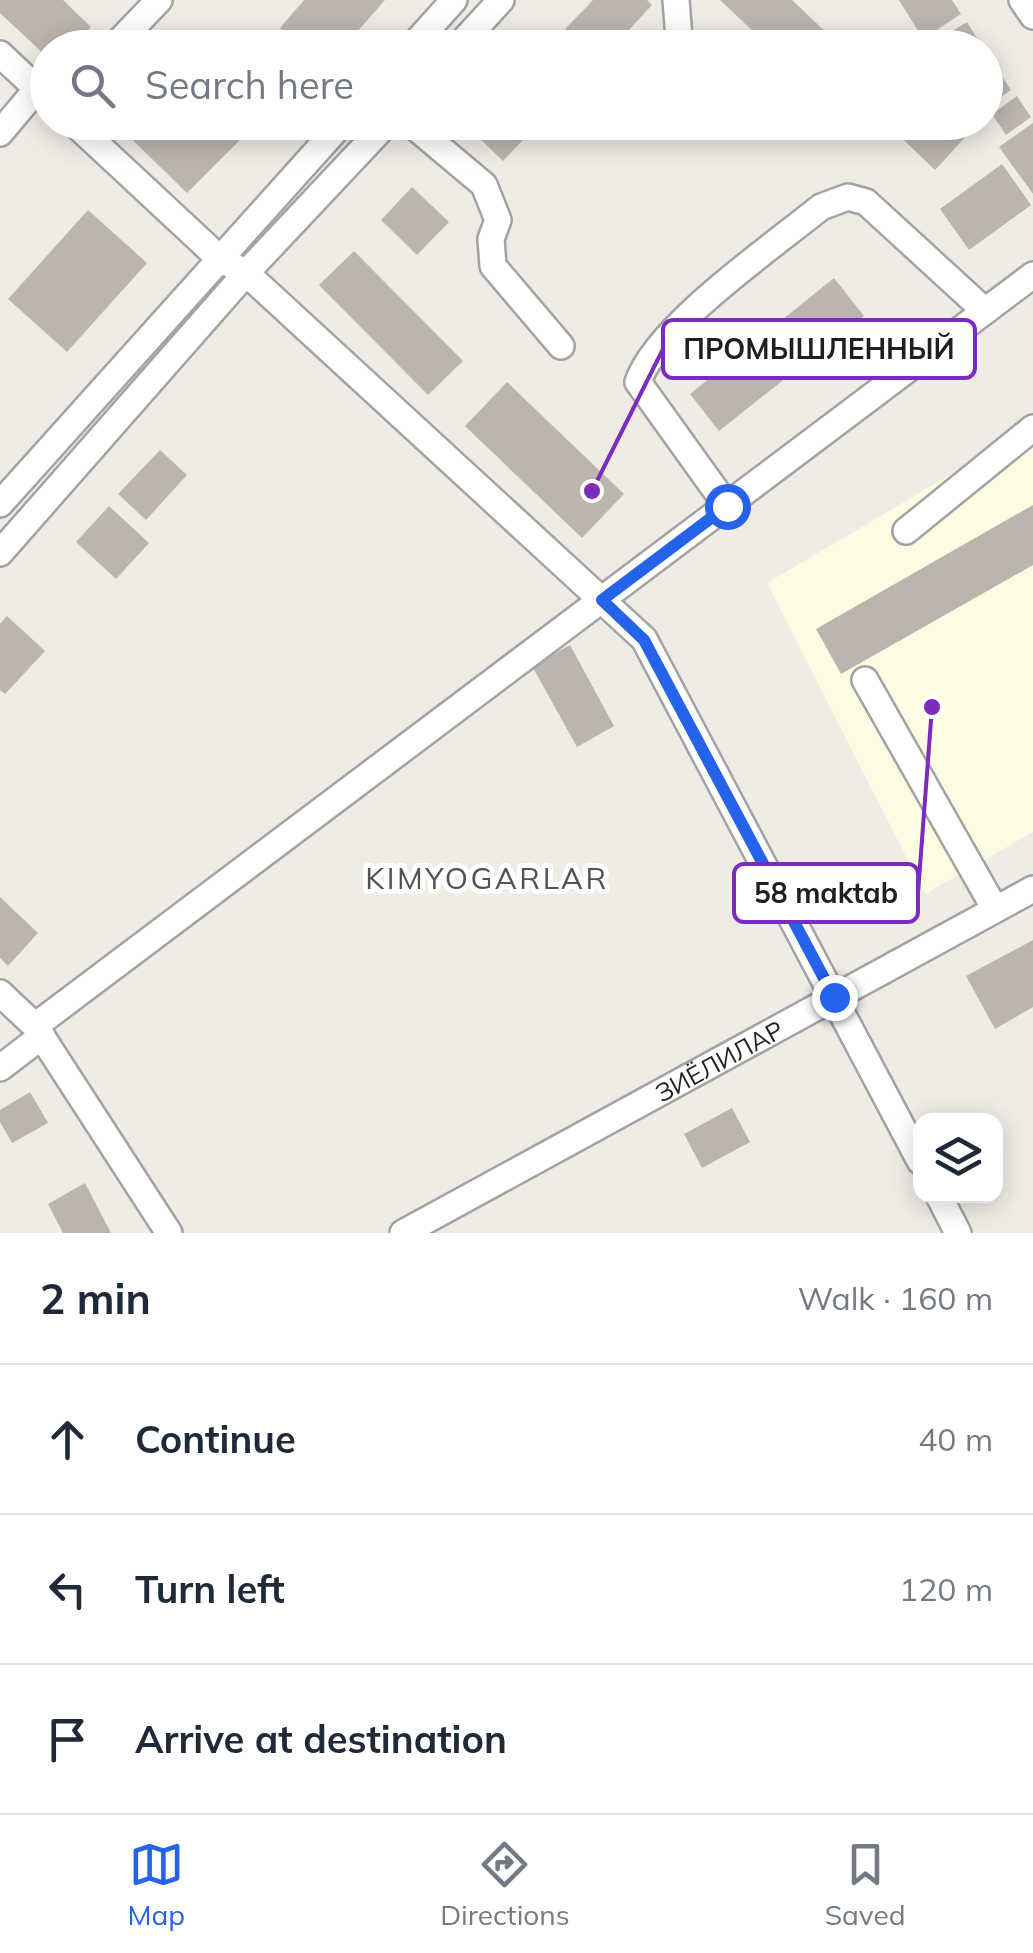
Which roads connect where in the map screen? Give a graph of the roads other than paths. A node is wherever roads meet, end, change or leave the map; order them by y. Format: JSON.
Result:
{"nodes":[{"id":1,"x":159,"y":0,"type":"edge"},
{"id":2,"x":454,"y":0,"type":"edge"},
{"id":3,"x":501,"y":0,"type":"edge"},
{"id":4,"x":676,"y":0,"type":"edge"},
{"id":5,"x":1022,"y":0,"type":"edge"},
{"id":6,"x":1033,"y":16,"type":"edge"},
{"id":7,"x":130,"y":30,"type":"edge"},
{"id":8,"x":427,"y":30,"type":"edge"},
{"id":9,"x":474,"y":30,"type":"edge"},
{"id":10,"x":678,"y":30,"type":"edge"},
{"id":11,"x":0,"y":54,"type":"edge"},
{"id":12,"x":30,"y":83,"type":"edge"},
{"id":13,"x":30,"y":105,"type":"edge"},
{"id":14,"x":0,"y":133,"type":"edge"},
{"id":15,"x":92,"y":140,"type":"edge"},
{"id":16,"x":326,"y":140,"type":"edge"},
{"id":17,"x":371,"y":140,"type":"edge"},
{"id":18,"x":431,"y":140,"type":"edge"},
{"id":19,"x":219,"y":258,"type":"junction"},
{"id":20,"x":246,"y":273,"type":"junction"},
{"id":21,"x":1033,"y":275,"type":"edge"},
{"id":22,"x":985,"y":311,"type":"junction"},
{"id":23,"x":561,"y":346,"type":"dead end"},
{"id":24,"x":1033,"y":428,"type":"edge"},
{"id":25,"x":0,"y":504,"type":"edge"},
{"id":26,"x":727,"y":506,"type":"junction"},
{"id":27,"x":906,"y":531,"type":"dead end"},
{"id":28,"x":0,"y":553,"type":"edge"},
{"id":29,"x":602,"y":600,"type":"junction"},
{"id":30,"x":864,"y":680,"type":"dead end"},
{"id":31,"x":1033,"y":888,"type":"edge"},
{"id":32,"x":995,"y":910,"type":"junction"},
{"id":33,"x":0,"y":993,"type":"edge"},
{"id":34,"x":834,"y":997,"type":"junction"},
{"id":35,"x":39,"y":1031,"type":"junction"},
{"id":36,"x":0,"y":1068,"type":"edge"},
{"id":37,"x":913,"y":1148,"type":"edge"},
{"id":38,"x":942,"y":1203,"type":"edge"},
{"id":39,"x":169,"y":1233,"type":"edge"},
{"id":40,"x":403,"y":1233,"type":"edge"},
{"id":41,"x":958,"y":1233,"type":"edge"}],
"edges":[{"from":1,"to":7,"type":"street"},
{"from":2,"to":8,"type":"street"},
{"from":3,"to":9,"type":"street"},
{"from":4,"to":10,"type":"street"},
{"from":5,"to":6,"type":"street"},
{"from":11,"to":12,"type":"street"},
{"from":13,"to":14,"type":"street"},
{"from":15,"to":19,"type":"street"},
{"from":16,"to":19,"type":"street"},
{"from":17,"to":20,"type":"street"},
{"from":18,"to":23,"type":"street"},
{"from":19,"to":20,"type":"street"},
{"from":19,"to":25,"type":"street"},
{"from":20,"to":28,"type":"street"},
{"from":20,"to":29,"type":"street"},
{"from":21,"to":22,"type":"street"},
{"from":22,"to":26,"type":"street"},
{"from":22,"to":26,"type":"street"},
{"from":24,"to":27,"type":"street"},
{"from":26,"to":29,"type":"street"},
{"from":29,"to":34,"type":"street"},
{"from":29,"to":35,"type":"street"},
{"from":30,"to":32,"type":"street"},
{"from":31,"to":32,"type":"street","name":"ЗИЁЛИЛАР"},
{"from":32,"to":34,"type":"street","name":"ЗИЁЛИЛАР"},
{"from":33,"to":35,"type":"street"},
{"from":34,"to":37,"type":"street"},
{"from":34,"to":40,"type":"street","name":"ЗИЁЛИЛАР"},
{"from":35,"to":36,"type":"street"},
{"from":35,"to":39,"type":"street"},
{"from":38,"to":41,"type":"street"}]}
